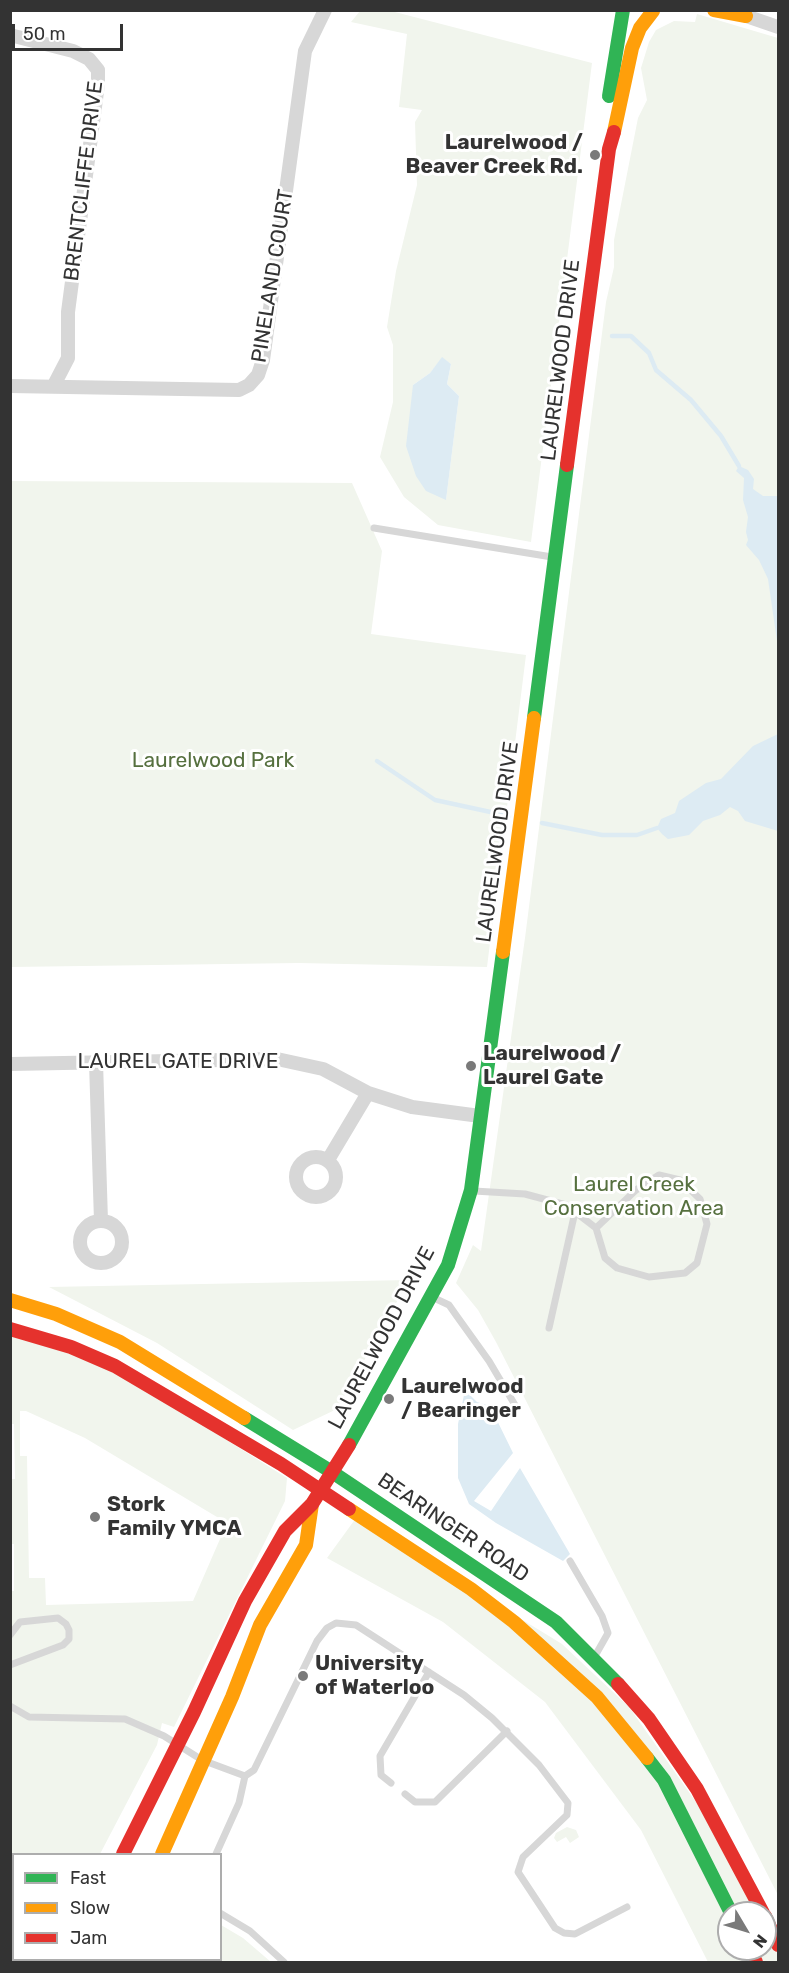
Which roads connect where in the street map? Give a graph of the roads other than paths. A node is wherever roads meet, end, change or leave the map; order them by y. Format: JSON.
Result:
{"nodes":[{"id":1,"x":326,"y":10,"type":"edge"},
{"id":2,"x":623,"y":10,"type":"edge"},
{"id":3,"x":642,"y":10,"type":"edge"},
{"id":4,"x":714,"y":10,"type":"edge"},
{"id":5,"x":653,"y":11,"type":"edge"},
{"id":6,"x":740,"y":13,"type":"edge"},
{"id":7,"x":778,"y":27,"type":"edge"},
{"id":8,"x":10,"y":35,"type":"edge"},
{"id":9,"x":609,"y":149,"type":"junction"},
{"id":10,"x":54,"y":385,"type":"junction"},
{"id":11,"x":10,"y":386,"type":"edge"},
{"id":12,"x":374,"y":528,"type":"dead end"},
{"id":13,"x":556,"y":558,"type":"junction"},
{"id":14,"x":96,"y":1062,"type":"junction"},
{"id":15,"x":10,"y":1064,"type":"edge"},
{"id":16,"x":368,"y":1093,"type":"junction"},
{"id":17,"x":480,"y":1116,"type":"junction"},
{"id":18,"x":328,"y":1160,"type":"dead end"},
{"id":19,"x":471,"y":1190,"type":"junction"},
{"id":20,"x":575,"y":1212,"type":"junction"},
{"id":21,"x":101,"y":1221,"type":"dead end"},
{"id":22,"x":596,"y":1228,"type":"junction"},
{"id":23,"x":432,"y":1296,"type":"junction"},
{"id":24,"x":10,"y":1300,"type":"edge"},
{"id":25,"x":549,"y":1328,"type":"dead end"},
{"id":26,"x":10,"y":1329,"type":"edge"},
{"id":27,"x":515,"y":1406,"type":"dead end"},
{"id":28,"x":332,"y":1472,"type":"junction"},
{"id":29,"x":319,"y":1490,"type":"junction"},
{"id":30,"x":312,"y":1504,"type":"junction"},
{"id":31,"x":570,"y":1562,"type":"dead end"},
{"id":32,"x":10,"y":1635,"type":"edge"},
{"id":33,"x":593,"y":1658,"type":"junction"},
{"id":34,"x":10,"y":1665,"type":"edge"},
{"id":35,"x":429,"y":1672,"type":"junction"},
{"id":36,"x":10,"y":1706,"type":"edge"},
{"id":37,"x":507,"y":1731,"type":"junction"},
{"id":38,"x":178,"y":1745,"type":"junction"},
{"id":39,"x":202,"y":1760,"type":"junction"},
{"id":40,"x":245,"y":1776,"type":"junction"},
{"id":41,"x":391,"y":1783,"type":"dead end"},
{"id":42,"x":405,"y":1794,"type":"dead end"},
{"id":43,"x":124,"y":1853,"type":"edge"},
{"id":44,"x":162,"y":1853,"type":"edge"},
{"id":45,"x":216,"y":1853,"type":"edge"},
{"id":46,"x":725,"y":1901,"type":"edge"},
{"id":47,"x":757,"y":1901,"type":"edge"},
{"id":48,"x":627,"y":1907,"type":"dead end"},
{"id":49,"x":222,"y":1914,"type":"edge"},
{"id":50,"x":284,"y":1962,"type":"edge"}],
"edges":[{"from":1,"to":10,"type":"street","name":"PINELAND COURT"},
{"from":2,"to":9,"type":"street","name":"LAURELWOOD DRIVE"},
{"from":3,"to":5,"type":"street"},
{"from":4,"to":6,"type":"street"},
{"from":5,"to":9,"type":"street","name":"LAURELWOOD DRIVE"},
{"from":6,"to":7,"type":"street"},
{"from":8,"to":10,"type":"street","name":"BRENTCLIFFE DRIVE"},
{"from":9,"to":13,"type":"street","name":"LAURELWOOD DRIVE"},
{"from":10,"to":11,"type":"street","name":"PINELAND COURT"},
{"from":12,"to":13,"type":"lane"},
{"from":13,"to":17,"type":"street","name":"LAURELWOOD DRIVE"},
{"from":14,"to":15,"type":"street","name":"LAUREL GATE DRIVE"},
{"from":14,"to":16,"type":"street","name":"LAUREL GATE DRIVE"},
{"from":14,"to":21,"type":"street"},
{"from":16,"to":17,"type":"street","name":"LAUREL GATE DRIVE"},
{"from":16,"to":18,"type":"street"},
{"from":17,"to":19,"type":"street","name":"LAURELWOOD DRIVE"},
{"from":19,"to":20,"type":"lane"},
{"from":19,"to":23,"type":"street","name":"LAURELWOOD DRIVE"},
{"from":20,"to":22,"type":"lane"},
{"from":20,"to":25,"type":"lane"},
{"from":22,"to":22,"type":"lane"},
{"from":23,"to":27,"type":"lane"},
{"from":23,"to":28,"type":"street","name":"LAURELWOOD DRIVE"},
{"from":24,"to":28,"type":"street","name":"BEARINGER ROAD"},
{"from":26,"to":29,"type":"street","name":"BEARINGER ROAD"},
{"from":28,"to":29,"type":"street","name":"LAURELWOOD DRIVE"},
{"from":28,"to":33,"type":"street","name":"BEARINGER ROAD"},
{"from":29,"to":30,"type":"street","name":"LAURELWOOD DRIVE"},
{"from":29,"to":46,"type":"street","name":"BEARINGER ROAD"},
{"from":30,"to":38,"type":"street","name":"LAURELWOOD DRIVE"},
{"from":30,"to":39,"type":"street","name":"LAURELWOOD DRIVE"},
{"from":31,"to":33,"type":"lane"},
{"from":32,"to":34,"type":"lane"},
{"from":33,"to":47,"type":"street","name":"BEARINGER ROAD"},
{"from":35,"to":37,"type":"lane"},
{"from":35,"to":40,"type":"lane"},
{"from":35,"to":41,"type":"lane"},
{"from":36,"to":38,"type":"lane"},
{"from":37,"to":42,"type":"lane"},
{"from":37,"to":48,"type":"lane"},
{"from":38,"to":39,"type":"lane"},
{"from":38,"to":43,"type":"street","name":"LAURELWOOD DRIVE"},
{"from":39,"to":40,"type":"lane"},
{"from":39,"to":44,"type":"street","name":"LAURELWOOD DRIVE"},
{"from":40,"to":45,"type":"lane"},
{"from":49,"to":50,"type":"lane"}]}
